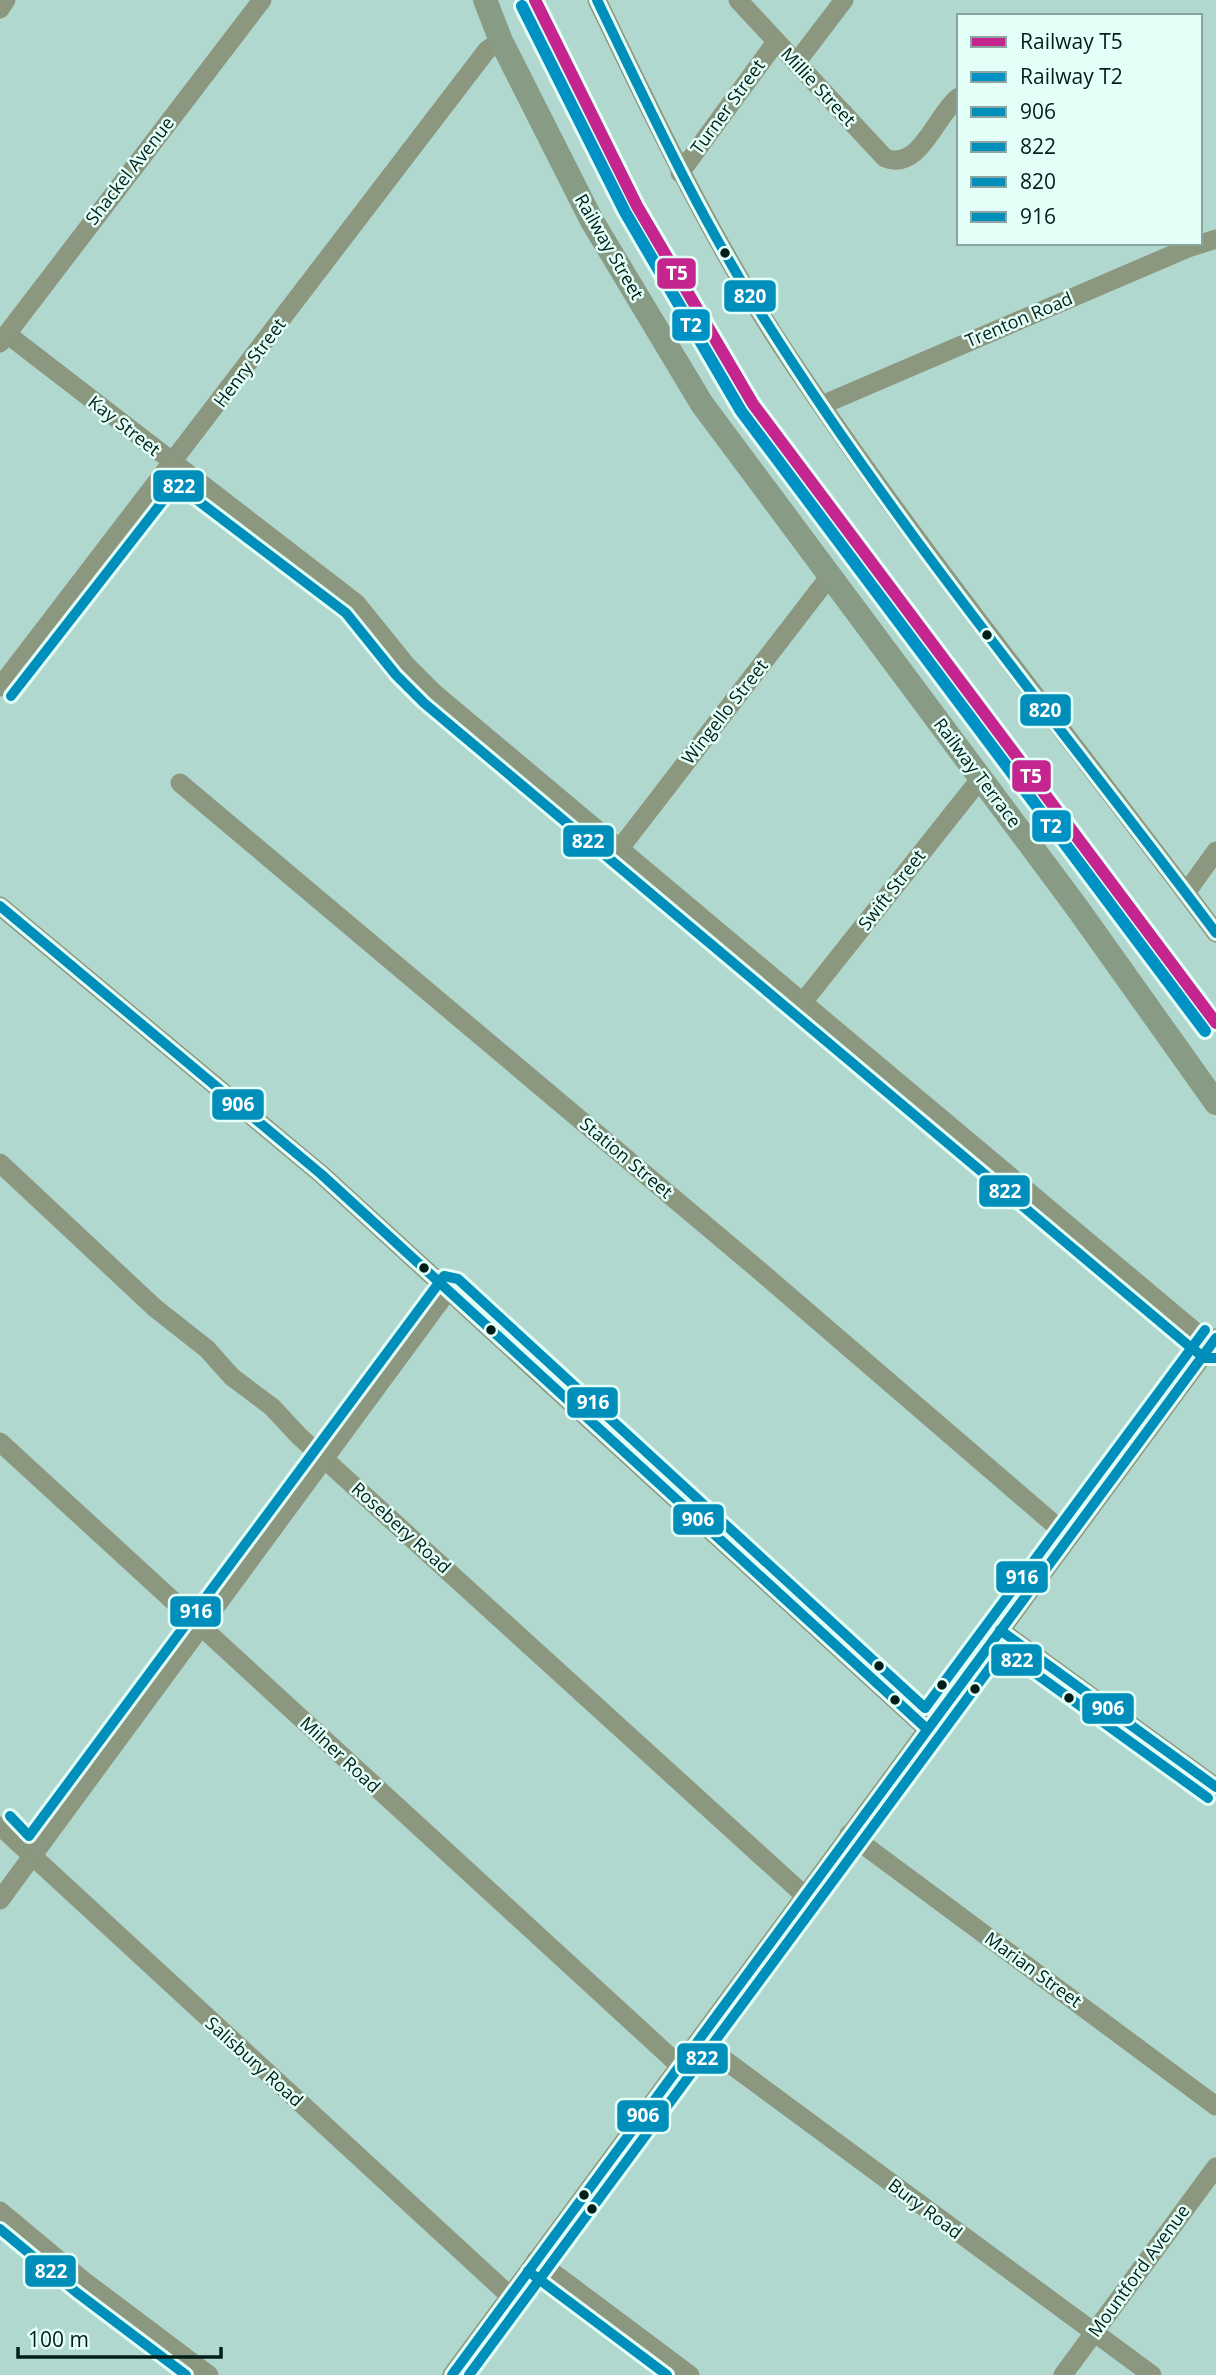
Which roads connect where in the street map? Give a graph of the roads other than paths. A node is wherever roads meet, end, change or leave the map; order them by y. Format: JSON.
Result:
{"nodes":[{"id":1,"x":6,"y":0,"type":"edge"},
{"id":2,"x":262,"y":0,"type":"edge"},
{"id":3,"x":485,"y":0,"type":"edge"},
{"id":4,"x":597,"y":0,"type":"edge"},
{"id":5,"x":738,"y":0,"type":"edge"},
{"id":6,"x":844,"y":0,"type":"edge"},
{"id":7,"x":0,"y":9,"type":"edge"},
{"id":8,"x":501,"y":41,"type":"junction"},
{"id":9,"x":776,"y":42,"type":"junction"},
{"id":10,"x":796,"y":63,"type":"junction"},
{"id":11,"x":957,"y":98,"type":"edge"},
{"id":12,"x":680,"y":173,"type":"junction"},
{"id":13,"x":1185,"y":245,"type":"edge"},
{"id":14,"x":3,"y":339,"type":"edge"},
{"id":15,"x":822,"y":405,"type":"junction"},
{"id":16,"x":173,"y":464,"type":"junction"},
{"id":17,"x":758,"y":480,"type":"joint"},
{"id":18,"x":829,"y":577,"type":"junction"},
{"id":19,"x":0,"y":687,"type":"edge"},
{"id":20,"x":981,"y":778,"type":"junction"},
{"id":21,"x":180,"y":783,"type":"dead end"},
{"id":22,"x":621,"y":848,"type":"junction"},
{"id":23,"x":1216,"y":851,"type":"edge"},
{"id":24,"x":1186,"y":892,"type":"junction"},
{"id":25,"x":0,"y":906,"type":"edge"},
{"id":26,"x":1216,"y":933,"type":"edge"},
{"id":27,"x":803,"y":1002,"type":"junction"},
{"id":28,"x":1216,"y":1103,"type":"edge"},
{"id":29,"x":0,"y":1163,"type":"edge"},
{"id":30,"x":449,"y":1289,"type":"junction"},
{"id":31,"x":1214,"y":1342,"type":"edge"},
{"id":32,"x":0,"y":1442,"type":"edge"},
{"id":33,"x":325,"y":1459,"type":"junction"},
{"id":34,"x":1069,"y":1537,"type":"junction"},
{"id":35,"x":202,"y":1627,"type":"junction"},
{"id":36,"x":1000,"y":1630,"type":"junction"},
{"id":37,"x":927,"y":1729,"type":"junction"},
{"id":38,"x":1216,"y":1787,"type":"edge"},
{"id":39,"x":0,"y":1826,"type":"edge"},
{"id":40,"x":849,"y":1834,"type":"junction"},
{"id":41,"x":31,"y":1857,"type":"junction"},
{"id":42,"x":803,"y":1895,"type":"junction"},
{"id":43,"x":0,"y":1900,"type":"edge"},
{"id":44,"x":699,"y":2041,"type":"junction"},
{"id":45,"x":680,"y":2066,"type":"junction"},
{"id":46,"x":1216,"y":2106,"type":"edge"},
{"id":47,"x":1216,"y":2166,"type":"edge"},
{"id":48,"x":0,"y":2211,"type":"edge"},
{"id":49,"x":536,"y":2260,"type":"junction"},
{"id":50,"x":510,"y":2296,"type":"junction"},
{"id":51,"x":1093,"y":2333,"type":"junction"},
{"id":52,"x":209,"y":2375,"type":"edge"},
{"id":53,"x":452,"y":2375,"type":"edge"},
{"id":54,"x":690,"y":2375,"type":"edge"},
{"id":55,"x":1063,"y":2375,"type":"edge"},
{"id":56,"x":1152,"y":2375,"type":"edge"}],
"edges":[{"from":1,"to":7,"type":"street"},
{"from":2,"to":14,"type":"street","name":"Shackel Avenue"},
{"from":3,"to":8,"type":"main road","name":"Railway Street"},
{"from":4,"to":12,"type":"street"},
{"from":5,"to":9,"type":"street","name":"Millie Street"},
{"from":6,"to":10,"type":"street"},
{"from":8,"to":16,"type":"street","name":"Henry Street"},
{"from":8,"to":17,"type":"main road","name":"Railway Street"},
{"from":9,"to":10,"type":"street","name":"Millie Street"},
{"from":9,"to":12,"type":"street","name":"Turner Street"},
{"from":10,"to":11,"type":"street","name":"Millie Street"},
{"from":12,"to":15,"type":"street"},
{"from":13,"to":15,"type":"street","name":"Trenton Road"},
{"from":14,"to":16,"type":"street","name":"Kay Street"},
{"from":15,"to":24,"type":"street"},
{"from":16,"to":19,"type":"street","name":"Henry Street"},
{"from":16,"to":22,"type":"street","name":"Kay Street"},
{"from":17,"to":18,"type":"main road","name":"Railway Terrace"},
{"from":18,"to":20,"type":"main road","name":"Railway Terrace"},
{"from":18,"to":22,"type":"street","name":"Wingello Street"},
{"from":20,"to":27,"type":"street","name":"Swift Street"},
{"from":20,"to":28,"type":"main road","name":"Railway Terrace"},
{"from":21,"to":34,"type":"street","name":"Station Street"},
{"from":22,"to":27,"type":"street","name":"Kay Street"},
{"from":23,"to":24,"type":"street"},
{"from":24,"to":26,"type":"street"},
{"from":25,"to":30,"type":"street"},
{"from":27,"to":31,"type":"street","name":"Kay Street"},
{"from":29,"to":33,"type":"street","name":"Rosebery Road"},
{"from":30,"to":33,"type":"street"},
{"from":30,"to":37,"type":"street"},
{"from":31,"to":34,"type":"street"},
{"from":32,"to":35,"type":"street","name":"Milner Road"},
{"from":33,"to":35,"type":"street"},
{"from":33,"to":42,"type":"street","name":"Rosebery Road"},
{"from":34,"to":36,"type":"street"},
{"from":35,"to":41,"type":"street"},
{"from":35,"to":45,"type":"street","name":"Milner Road"},
{"from":36,"to":37,"type":"street"},
{"from":36,"to":38,"type":"street"},
{"from":37,"to":40,"type":"street"},
{"from":39,"to":41,"type":"street","name":"Salisbury Road"},
{"from":40,"to":42,"type":"street"},
{"from":40,"to":46,"type":"street","name":"Marian Street"},
{"from":41,"to":43,"type":"street"},
{"from":41,"to":50,"type":"street","name":"Salisbury Road"},
{"from":42,"to":44,"type":"street"},
{"from":44,"to":45,"type":"street"},
{"from":44,"to":51,"type":"street","name":"Bury Road"},
{"from":45,"to":49,"type":"street"},
{"from":47,"to":51,"type":"street","name":"Mountford Avenue"},
{"from":48,"to":52,"type":"street"},
{"from":49,"to":50,"type":"street"},
{"from":49,"to":54,"type":"street"},
{"from":50,"to":53,"type":"street"},
{"from":51,"to":55,"type":"street","name":"Mountford Avenue"},
{"from":51,"to":56,"type":"street","name":"Bury Road"}]}
